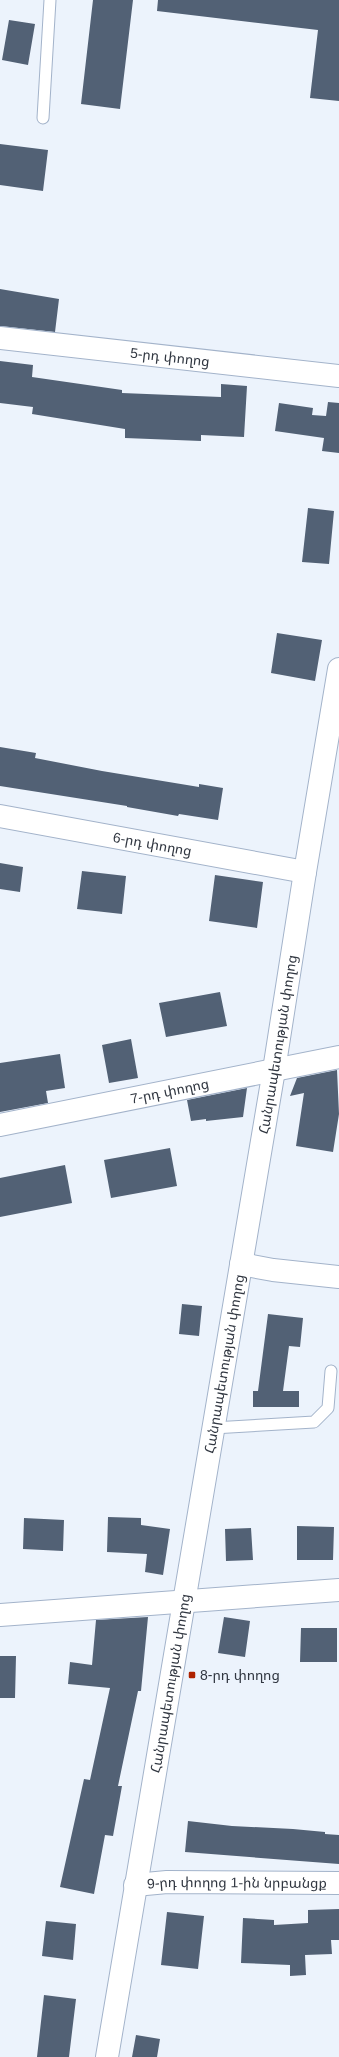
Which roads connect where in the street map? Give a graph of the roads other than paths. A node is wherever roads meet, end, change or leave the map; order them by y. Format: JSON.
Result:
{"nodes":[{"id":1,"x":50,"y":0,"type":"edge"},
{"id":2,"x":43,"y":118,"type":"dead end"},
{"id":3,"x":0,"y":338,"type":"edge"},
{"id":4,"x":339,"y":376,"type":"edge"},
{"id":5,"x":339,"y":669,"type":"edge"},
{"id":6,"x":0,"y":816,"type":"edge"},
{"id":7,"x":305,"y":872,"type":"junction"},
{"id":8,"x":339,"y":1057,"type":"edge"},
{"id":9,"x":274,"y":1070,"type":"junction"},
{"id":10,"x":0,"y":1125,"type":"edge"},
{"id":11,"x":241,"y":1264,"type":"junction"},
{"id":12,"x":339,"y":1277,"type":"edge"},
{"id":13,"x":331,"y":1371,"type":"dead end"},
{"id":14,"x":213,"y":1428,"type":"junction"},
{"id":15,"x":339,"y":1590,"type":"edge"},
{"id":16,"x":183,"y":1602,"type":"junction"},
{"id":17,"x":0,"y":1615,"type":"edge"},
{"id":18,"x":339,"y":1884,"type":"edge"},
{"id":19,"x":135,"y":1885,"type":"junction"},
{"id":20,"x":106,"y":2057,"type":"edge"}],
"edges":[{"from":1,"to":2,"type":"lane"},
{"from":3,"to":4,"type":"street","name":"5-րդ փողոց"},
{"from":5,"to":7,"type":"street","name":"Հանրապետության փողոց"},
{"from":6,"to":7,"type":"street","name":"6-րդ փողոց"},
{"from":7,"to":9,"type":"street","name":"Հանրապետության փողոց"},
{"from":8,"to":9,"type":"street","name":"7-րդ փողոց"},
{"from":9,"to":10,"type":"street","name":"7-րդ փողոց"},
{"from":9,"to":11,"type":"street","name":"Հանրապետության փողոց"},
{"from":11,"to":12,"type":"street"},
{"from":11,"to":14,"type":"street","name":"Հանրապետության փողոց"},
{"from":13,"to":14,"type":"lane"},
{"from":14,"to":16,"type":"street","name":"Հանրապետության փողոց"},
{"from":15,"to":16,"type":"street"},
{"from":16,"to":17,"type":"street"},
{"from":16,"to":19,"type":"street","name":"Հանրապետության փողոց"},
{"from":18,"to":19,"type":"street","name":"9-րդ փողոց 1-ին նրբանցք"},
{"from":19,"to":20,"type":"street","name":"Հանրապետության փողոց"}]}
